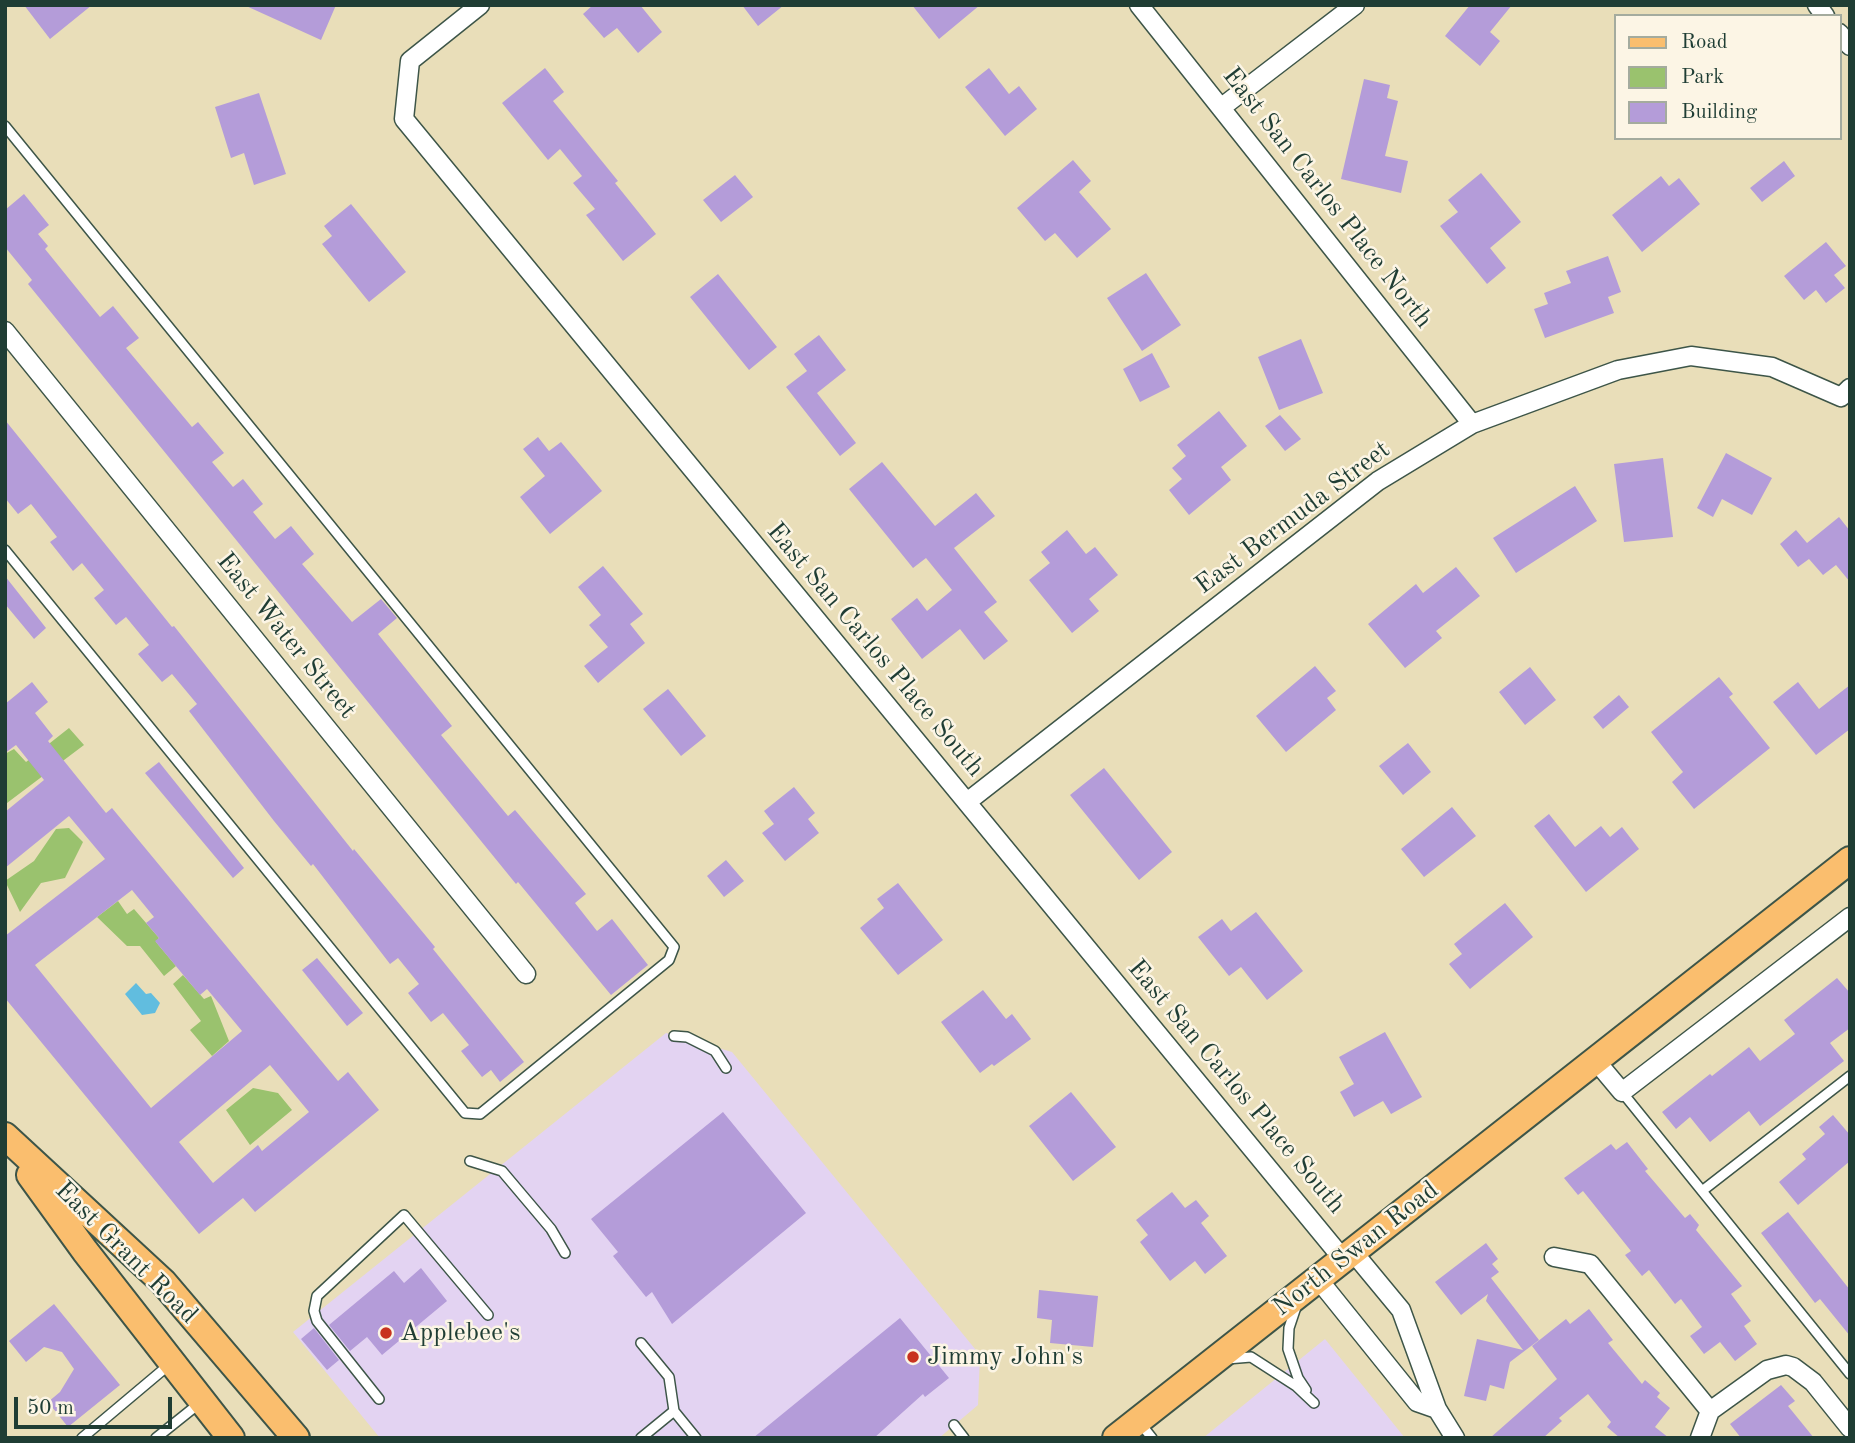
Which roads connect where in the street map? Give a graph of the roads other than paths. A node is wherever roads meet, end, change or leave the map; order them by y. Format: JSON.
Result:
{"nodes":[{"id":1,"x":480,"y":5,"type":"edge"},
{"id":2,"x":1139,"y":5,"type":"edge"},
{"id":3,"x":1356,"y":5,"type":"edge"},
{"id":4,"x":1222,"y":107,"type":"junction"},
{"id":5,"x":5,"y":126,"type":"edge"},
{"id":6,"x":5,"y":331,"type":"edge"},
{"id":7,"x":1847,"y":398,"type":"edge"},
{"id":8,"x":1472,"y":424,"type":"junction"},
{"id":9,"x":5,"y":550,"type":"edge"},
{"id":10,"x":967,"y":802,"type":"junction"},
{"id":11,"x":1850,"y":860,"type":"edge"},
{"id":12,"x":1850,"y":917,"type":"edge"},
{"id":13,"x":526,"y":974,"type":"dead end"},
{"id":14,"x":674,"y":1036,"type":"dead end"},
{"id":15,"x":1596,"y":1060,"type":"junction"},
{"id":16,"x":726,"y":1068,"type":"dead end"},
{"id":17,"x":1850,"y":1076,"type":"edge"},
{"id":18,"x":1622,"y":1093,"type":"junction"},
{"id":19,"x":5,"y":1138,"type":"edge"},
{"id":20,"x":470,"y":1161,"type":"dead end"},
{"id":21,"x":1702,"y":1191,"type":"junction"},
{"id":22,"x":565,"y":1253,"type":"dead end"},
{"id":23,"x":1348,"y":1255,"type":"junction"},
{"id":24,"x":1555,"y":1257,"type":"dead end"},
{"id":25,"x":1310,"y":1286,"type":"junction"},
{"id":26,"x":488,"y":1315,"type":"dead end"},
{"id":27,"x":641,"y":1343,"type":"dead end"},
{"id":28,"x":172,"y":1363,"type":"junction"},
{"id":29,"x":1850,"y":1374,"type":"edge"},
{"id":30,"x":1195,"y":1376,"type":"junction"},
{"id":31,"x":379,"y":1399,"type":"dead end"},
{"id":32,"x":202,"y":1402,"type":"junction"},
{"id":33,"x":1437,"y":1409,"type":"junction"},
{"id":34,"x":674,"y":1411,"type":"junction"},
{"id":35,"x":1710,"y":1411,"type":"junction"},
{"id":36,"x":954,"y":1425,"type":"dead end"},
{"id":37,"x":1850,"y":1428,"type":"edge"},
{"id":38,"x":653,"y":1429,"type":"junction"},
{"id":39,"x":1145,"y":1429,"type":"edge"},
{"id":40,"x":82,"y":1438,"type":"edge"},
{"id":41,"x":156,"y":1438,"type":"edge"},
{"id":42,"x":231,"y":1438,"type":"edge"},
{"id":43,"x":296,"y":1438,"type":"edge"},
{"id":44,"x":641,"y":1438,"type":"edge"},
{"id":45,"x":660,"y":1438,"type":"edge"},
{"id":46,"x":696,"y":1438,"type":"edge"},
{"id":47,"x":964,"y":1438,"type":"edge"},
{"id":48,"x":1116,"y":1438,"type":"edge"},
{"id":49,"x":1455,"y":1438,"type":"edge"},
{"id":50,"x":1700,"y":1438,"type":"edge"}],
"edges":[{"from":1,"to":10,"type":"street","name":"East San Carlos Place South"},
{"from":2,"to":4,"type":"street","name":"East San Carlos Place North"},
{"from":3,"to":4,"type":"street"},
{"from":4,"to":8,"type":"street","name":"East San Carlos Place North"},
{"from":5,"to":9,"type":"lane"},
{"from":6,"to":13,"type":"street","name":"East Water Street"},
{"from":7,"to":8,"type":"street","name":"East Bermuda Street"},
{"from":8,"to":10,"type":"street","name":"East Bermuda Street"},
{"from":10,"to":23,"type":"street","name":"East San Carlos Place South"},
{"from":11,"to":15,"type":"main road","name":"North Swan Road"},
{"from":12,"to":18,"type":"street"},
{"from":14,"to":16,"type":"lane"},
{"from":15,"to":18,"type":"street"},
{"from":15,"to":23,"type":"main road","name":"North Swan Road"},
{"from":17,"to":21,"type":"lane"},
{"from":18,"to":21,"type":"lane"},
{"from":19,"to":28,"type":"main road","name":"East Grant Road"},
{"from":19,"to":43,"type":"main road","name":"East Grant Road"},
{"from":20,"to":22,"type":"lane"},
{"from":21,"to":29,"type":"lane"},
{"from":23,"to":25,"type":"main road","name":"North Swan Road"},
{"from":23,"to":33,"type":"street"},
{"from":24,"to":35,"type":"street"},
{"from":25,"to":30,"type":"main road","name":"North Swan Road"},
{"from":25,"to":30,"type":"lane"},
{"from":25,"to":33,"type":"street"},
{"from":26,"to":31,"type":"lane"},
{"from":27,"to":34,"type":"lane"},
{"from":28,"to":32,"type":"main road","name":"East Grant Road"},
{"from":28,"to":40,"type":"lane"},
{"from":30,"to":39,"type":"main road","name":"North Swan Road"},
{"from":32,"to":41,"type":"lane"},
{"from":32,"to":42,"type":"main road","name":"East Grant Road"},
{"from":33,"to":49,"type":"street"},
{"from":34,"to":38,"type":"lane"},
{"from":34,"to":46,"type":"lane"},
{"from":35,"to":37,"type":"street"},
{"from":35,"to":50,"type":"street"},
{"from":36,"to":47,"type":"lane"},
{"from":38,"to":44,"type":"lane"},
{"from":38,"to":45,"type":"lane"},
{"from":39,"to":48,"type":"main road","name":"North Swan Road"}]}
